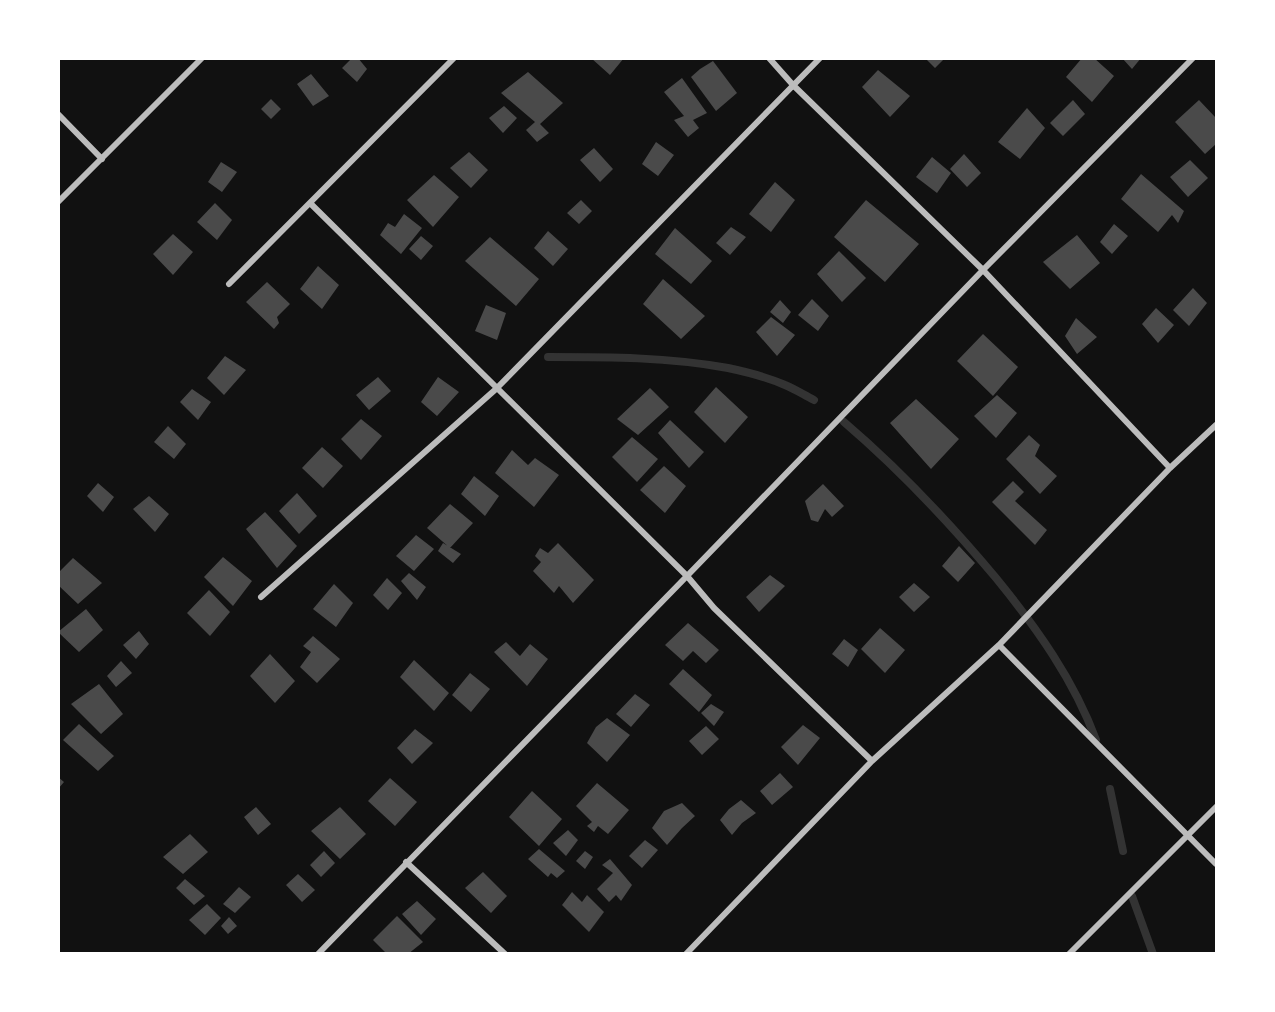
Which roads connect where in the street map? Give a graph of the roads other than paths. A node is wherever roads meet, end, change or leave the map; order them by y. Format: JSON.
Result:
{"nodes":[{"id":1,"x":202,"y":58,"type":"edge"},
{"id":2,"x":454,"y":58,"type":"edge"},
{"id":3,"x":769,"y":58,"type":"edge"},
{"id":4,"x":820,"y":58,"type":"edge"},
{"id":5,"x":1193,"y":58,"type":"edge"},
{"id":6,"x":793,"y":85,"type":"junction"},
{"id":7,"x":58,"y":114,"type":"edge"},
{"id":8,"x":102,"y":159,"type":"junction"},
{"id":9,"x":58,"y":202,"type":"edge"},
{"id":10,"x":309,"y":203,"type":"junction"},
{"id":11,"x":982,"y":270,"type":"junction"},
{"id":12,"x":229,"y":284,"type":"dead end"},
{"id":13,"x":496,"y":389,"type":"junction"},
{"id":14,"x":1216,"y":425,"type":"edge"},
{"id":15,"x":1170,"y":468,"type":"junction"},
{"id":16,"x":687,"y":576,"type":"junction"},
{"id":17,"x":261,"y":597,"type":"dead end"},
{"id":18,"x":999,"y":645,"type":"junction"},
{"id":19,"x":872,"y":761,"type":"junction"},
{"id":20,"x":1216,"y":807,"type":"edge"},
{"id":21,"x":1187,"y":835,"type":"junction"},
{"id":22,"x":406,"y":862,"type":"junction"},
{"id":23,"x":1216,"y":864,"type":"edge"},
{"id":24,"x":318,"y":954,"type":"edge"},
{"id":25,"x":505,"y":954,"type":"edge"},
{"id":26,"x":686,"y":954,"type":"edge"},
{"id":27,"x":1069,"y":954,"type":"edge"}],
"edges":[{"from":1,"to":8,"type":"street"},
{"from":2,"to":10,"type":"street"},
{"from":3,"to":6,"type":"street"},
{"from":4,"to":6,"type":"street"},
{"from":5,"to":11,"type":"street"},
{"from":6,"to":11,"type":"street"},
{"from":6,"to":13,"type":"street"},
{"from":7,"to":8,"type":"street"},
{"from":8,"to":9,"type":"street"},
{"from":10,"to":12,"type":"street"},
{"from":10,"to":13,"type":"street"},
{"from":11,"to":15,"type":"street"},
{"from":11,"to":16,"type":"street"},
{"from":13,"to":16,"type":"street"},
{"from":13,"to":17,"type":"street"},
{"from":14,"to":15,"type":"street"},
{"from":15,"to":18,"type":"street"},
{"from":16,"to":19,"type":"street"},
{"from":16,"to":22,"type":"street"},
{"from":18,"to":19,"type":"street"},
{"from":18,"to":21,"type":"street"},
{"from":19,"to":26,"type":"street"},
{"from":20,"to":21,"type":"street"},
{"from":21,"to":23,"type":"street"},
{"from":21,"to":27,"type":"street"},
{"from":22,"to":24,"type":"street"},
{"from":22,"to":25,"type":"street"}]}
